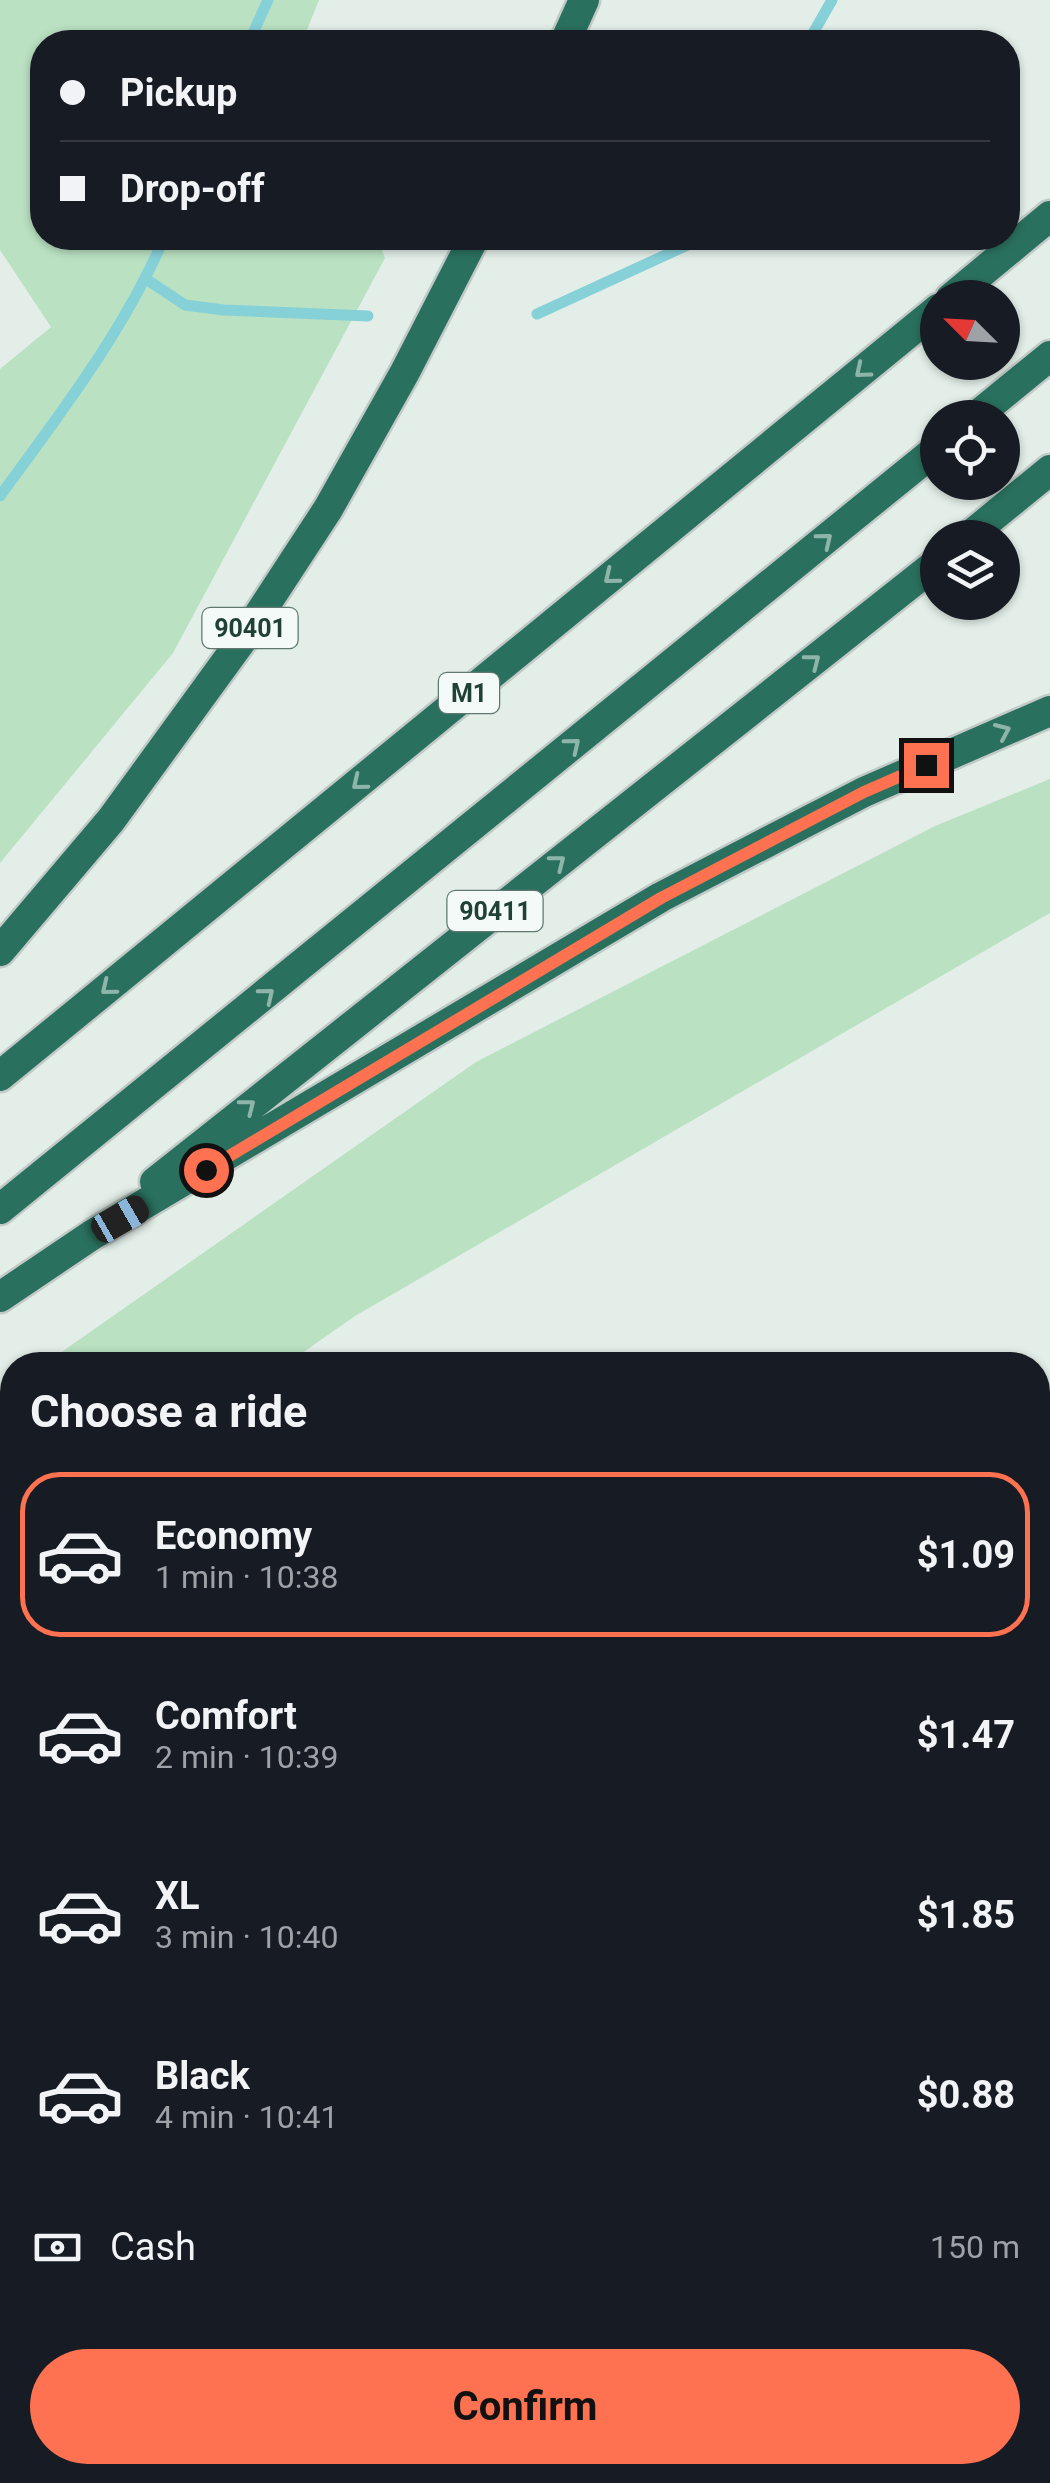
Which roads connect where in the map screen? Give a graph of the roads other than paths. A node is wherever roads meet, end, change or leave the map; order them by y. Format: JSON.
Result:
{"nodes":[{"id":1,"x":584,"y":0,"type":"edge"},
{"id":2,"x":571,"y":30,"type":"edge"},
{"id":3,"x":1050,"y":216,"type":"edge"},
{"id":4,"x":1020,"y":241,"type":"edge"},
{"id":5,"x":468,"y":250,"type":"edge"},
{"id":6,"x":1009,"y":250,"type":"edge"},
{"id":7,"x":973,"y":280,"type":"edge"},
{"id":8,"x":920,"y":324,"type":"edge"},
{"id":9,"x":1050,"y":356,"type":"edge"},
{"id":10,"x":996,"y":400,"type":"edge"},
{"id":11,"x":920,"y":463,"type":"edge"},
{"id":12,"x":1050,"y":470,"type":"edge"},
{"id":13,"x":989,"y":520,"type":"edge"},
{"id":14,"x":920,"y":576,"type":"edge"},
{"id":15,"x":1050,"y":710,"type":"edge"},
{"id":16,"x":0,"y":951,"type":"edge"},
{"id":17,"x":0,"y":1076,"type":"edge"},
{"id":18,"x":0,"y":1209,"type":"edge"},
{"id":19,"x":92,"y":1236,"type":"junction"},
{"id":20,"x":0,"y":1297,"type":"edge"}],
"edges":[{"from":1,"to":2,"type":"highway"},
{"from":3,"to":4,"type":"highway"},
{"from":5,"to":16,"type":"highway","number":"90401"},
{"from":6,"to":7,"type":"highway"},
{"from":8,"to":17,"type":"highway","number":"M1","one_way":true},
{"from":9,"to":10,"type":"highway"},
{"from":18,"to":11,"type":"highway","one_way":true},
{"from":12,"to":13,"type":"highway"},
{"from":19,"to":14,"type":"highway","number":"90411","one_way":true},
{"from":19,"to":15,"type":"highway","one_way":true},
{"from":19,"to":20,"type":"highway"}]}
